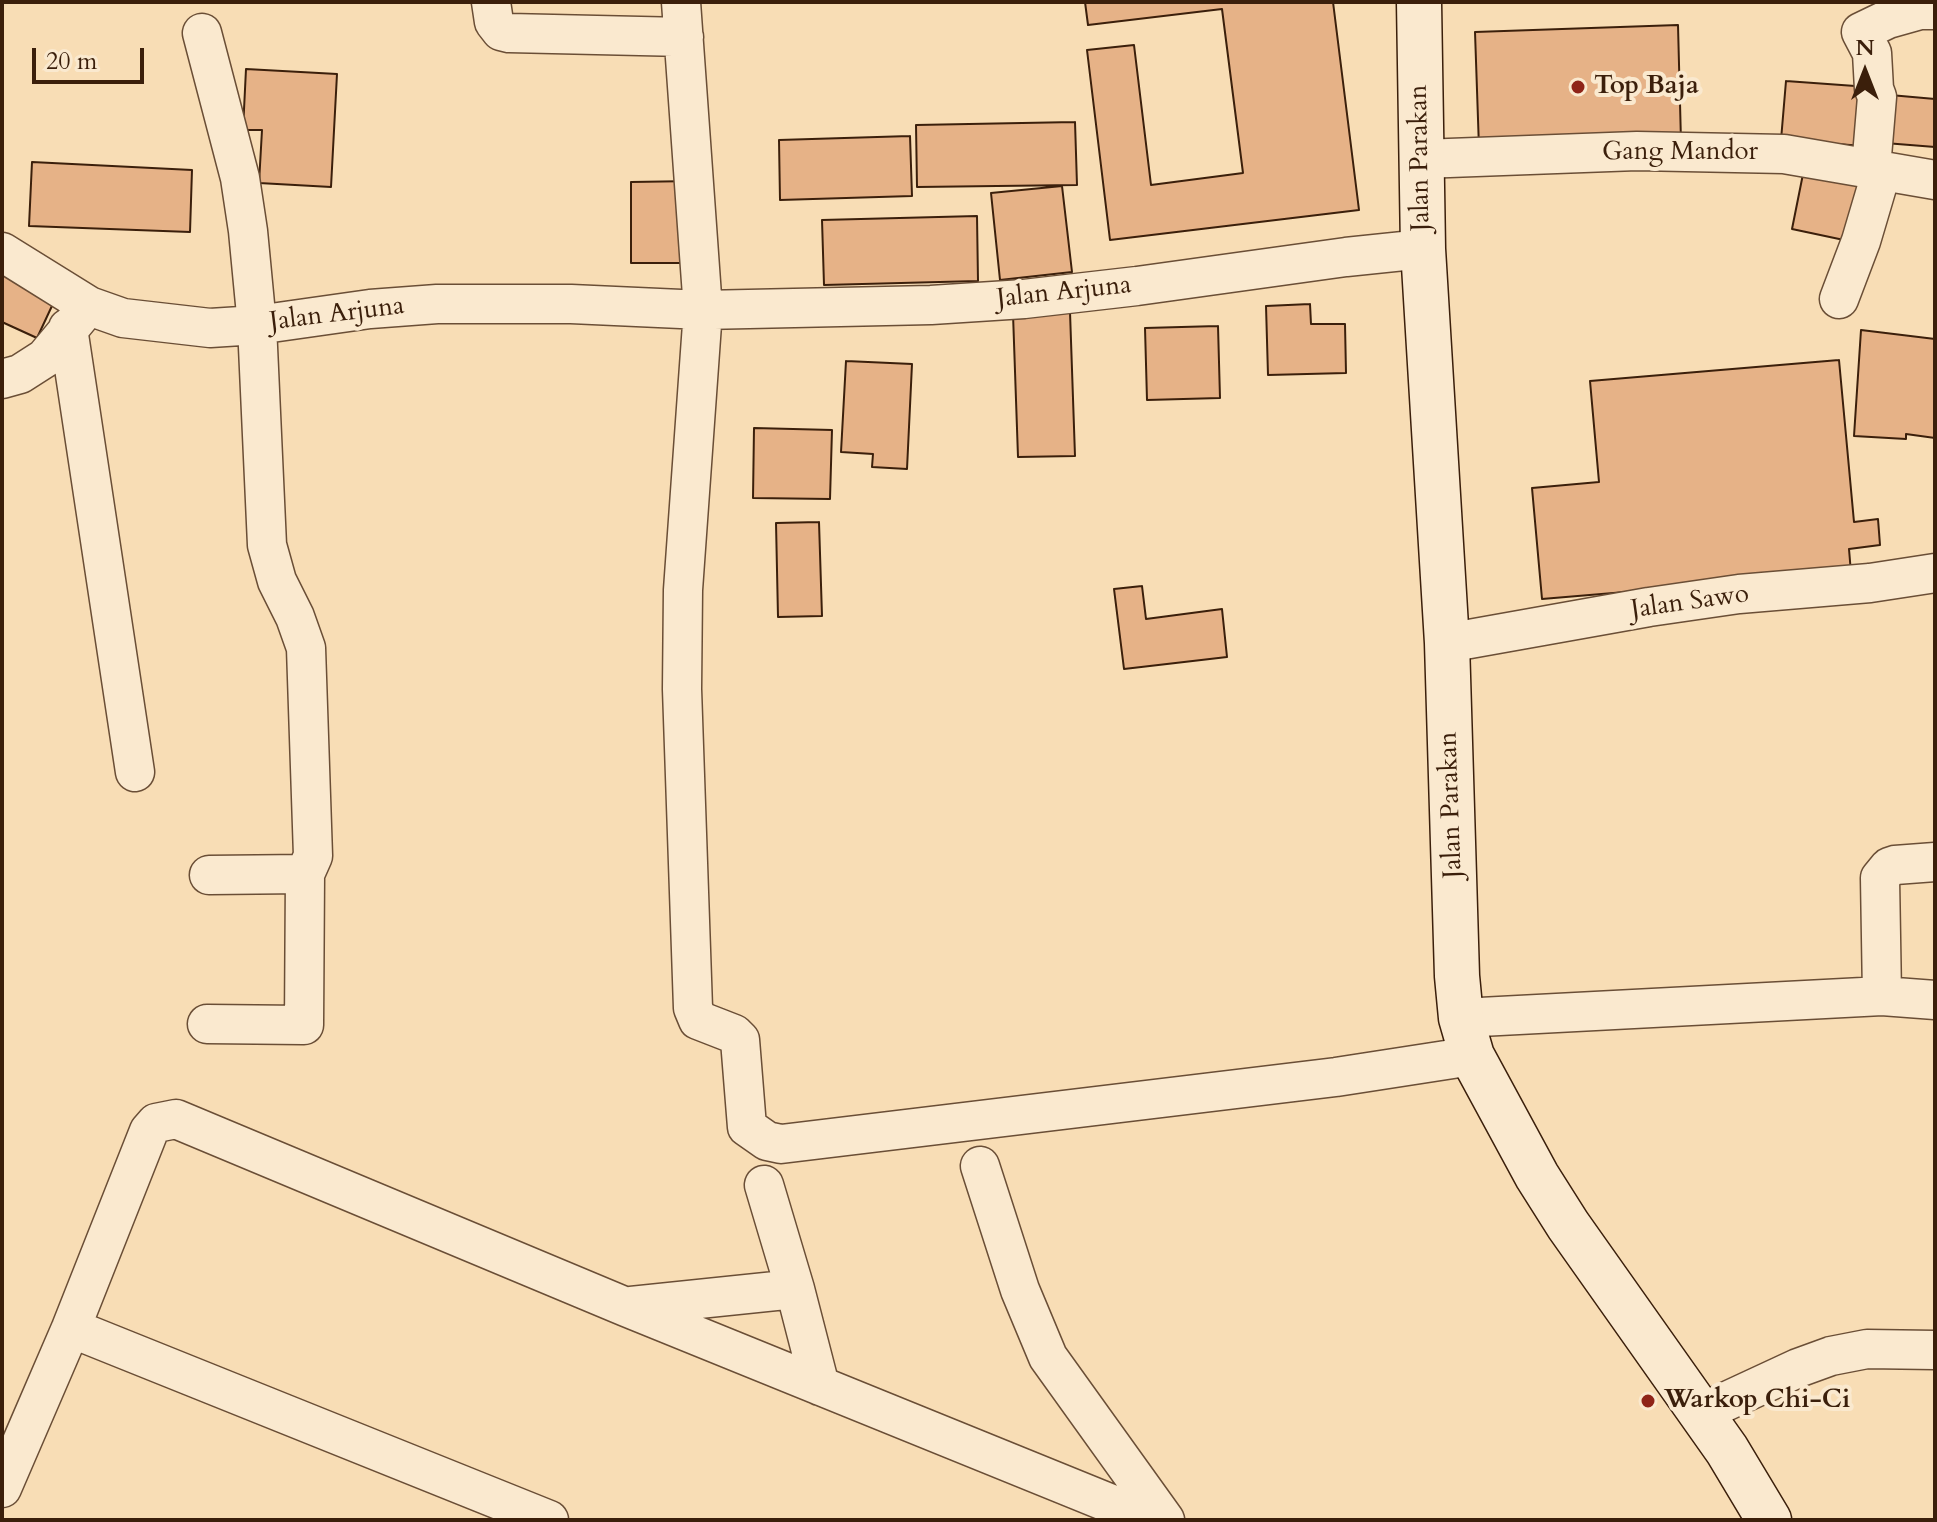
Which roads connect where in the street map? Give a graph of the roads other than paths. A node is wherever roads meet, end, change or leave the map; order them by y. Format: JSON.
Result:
{"nodes":[{"id":1,"x":491,"y":2,"type":"edge"},
{"id":2,"x":1419,"y":2,"type":"edge"},
{"id":3,"x":1935,"y":10,"type":"edge"},
{"id":4,"x":682,"y":20,"type":"edge"},
{"id":5,"x":202,"y":33,"type":"dead end"},
{"id":6,"x":1422,"y":159,"type":"junction"},
{"id":7,"x":1876,"y":169,"type":"junction"},
{"id":8,"x":1935,"y":180,"type":"edge"},
{"id":9,"x":1423,"y":249,"type":"junction"},
{"id":10,"x":2,"y":252,"type":"edge"},
{"id":11,"x":1839,"y":299,"type":"dead end"},
{"id":12,"x":703,"y":310,"type":"junction"},
{"id":13,"x":79,"y":317,"type":"junction"},
{"id":14,"x":257,"y":325,"type":"junction"},
{"id":15,"x":2,"y":379,"type":"edge"},
{"id":16,"x":1935,"y":573,"type":"edge"},
{"id":17,"x":1447,"y":643,"type":"junction"},
{"id":18,"x":135,"y":772,"type":"dead end"},
{"id":19,"x":1935,"y":862,"type":"edge"},
{"id":20,"x":305,"y":874,"type":"junction"},
{"id":21,"x":209,"y":875,"type":"dead end"},
{"id":22,"x":1882,"y":996,"type":"junction"},
{"id":23,"x":1935,"y":1000,"type":"edge"},
{"id":24,"x":207,"y":1024,"type":"dead end"},
{"id":25,"x":1466,"y":1037,"type":"junction"},
{"id":26,"x":980,"y":1166,"type":"dead end"},
{"id":27,"x":764,"y":1185,"type":"dead end"},
{"id":28,"x":795,"y":1289,"type":"junction"},
{"id":29,"x":626,"y":1307,"type":"junction"},
{"id":30,"x":71,"y":1328,"type":"junction"},
{"id":31,"x":1935,"y":1350,"type":"edge"},
{"id":32,"x":820,"y":1386,"type":"junction"},
{"id":33,"x":1701,"y":1413,"type":"junction"},
{"id":34,"x":2,"y":1488,"type":"edge"},
{"id":35,"x":549,"y":1520,"type":"edge"},
{"id":36,"x":1151,"y":1520,"type":"edge"},
{"id":37,"x":1165,"y":1520,"type":"edge"},
{"id":38,"x":1769,"y":1520,"type":"edge"}],
"edges":[{"from":1,"to":4,"type":"street"},
{"from":2,"to":6,"type":"street","name":"Jalan Parakan"},
{"from":3,"to":7,"type":"street"},
{"from":4,"to":12,"type":"street"},
{"from":5,"to":14,"type":"street"},
{"from":6,"to":7,"type":"street","name":"Gang Mandor"},
{"from":6,"to":9,"type":"street","name":"Jalan Parakan"},
{"from":7,"to":8,"type":"street","name":"Gang Mandor"},
{"from":7,"to":11,"type":"street"},
{"from":9,"to":12,"type":"street","name":"Jalan Arjuna"},
{"from":9,"to":17,"type":"street","name":"Jalan Parakan"},
{"from":10,"to":13,"type":"street","name":"Jalan Arjuna"},
{"from":12,"to":14,"type":"street","name":"Jalan Arjuna"},
{"from":12,"to":25,"type":"street"},
{"from":13,"to":14,"type":"street","name":"Jalan Arjuna"},
{"from":13,"to":15,"type":"street"},
{"from":13,"to":18,"type":"street"},
{"from":14,"to":20,"type":"street"},
{"from":16,"to":17,"type":"street","name":"Jalan Sawo"},
{"from":17,"to":25,"type":"street","name":"Jalan Parakan"},
{"from":19,"to":22,"type":"street"},
{"from":20,"to":21,"type":"street"},
{"from":20,"to":24,"type":"street"},
{"from":22,"to":23,"type":"street"},
{"from":22,"to":25,"type":"street"},
{"from":25,"to":33,"type":"street","name":"Jalan Parakan"},
{"from":26,"to":37,"type":"street"},
{"from":27,"to":28,"type":"street"},
{"from":28,"to":29,"type":"street"},
{"from":28,"to":32,"type":"street"},
{"from":29,"to":30,"type":"street"},
{"from":29,"to":32,"type":"street"},
{"from":30,"to":34,"type":"street"},
{"from":30,"to":35,"type":"street"},
{"from":31,"to":33,"type":"street"},
{"from":32,"to":36,"type":"street"},
{"from":33,"to":38,"type":"street","name":"Jalan Parakan"}]}
